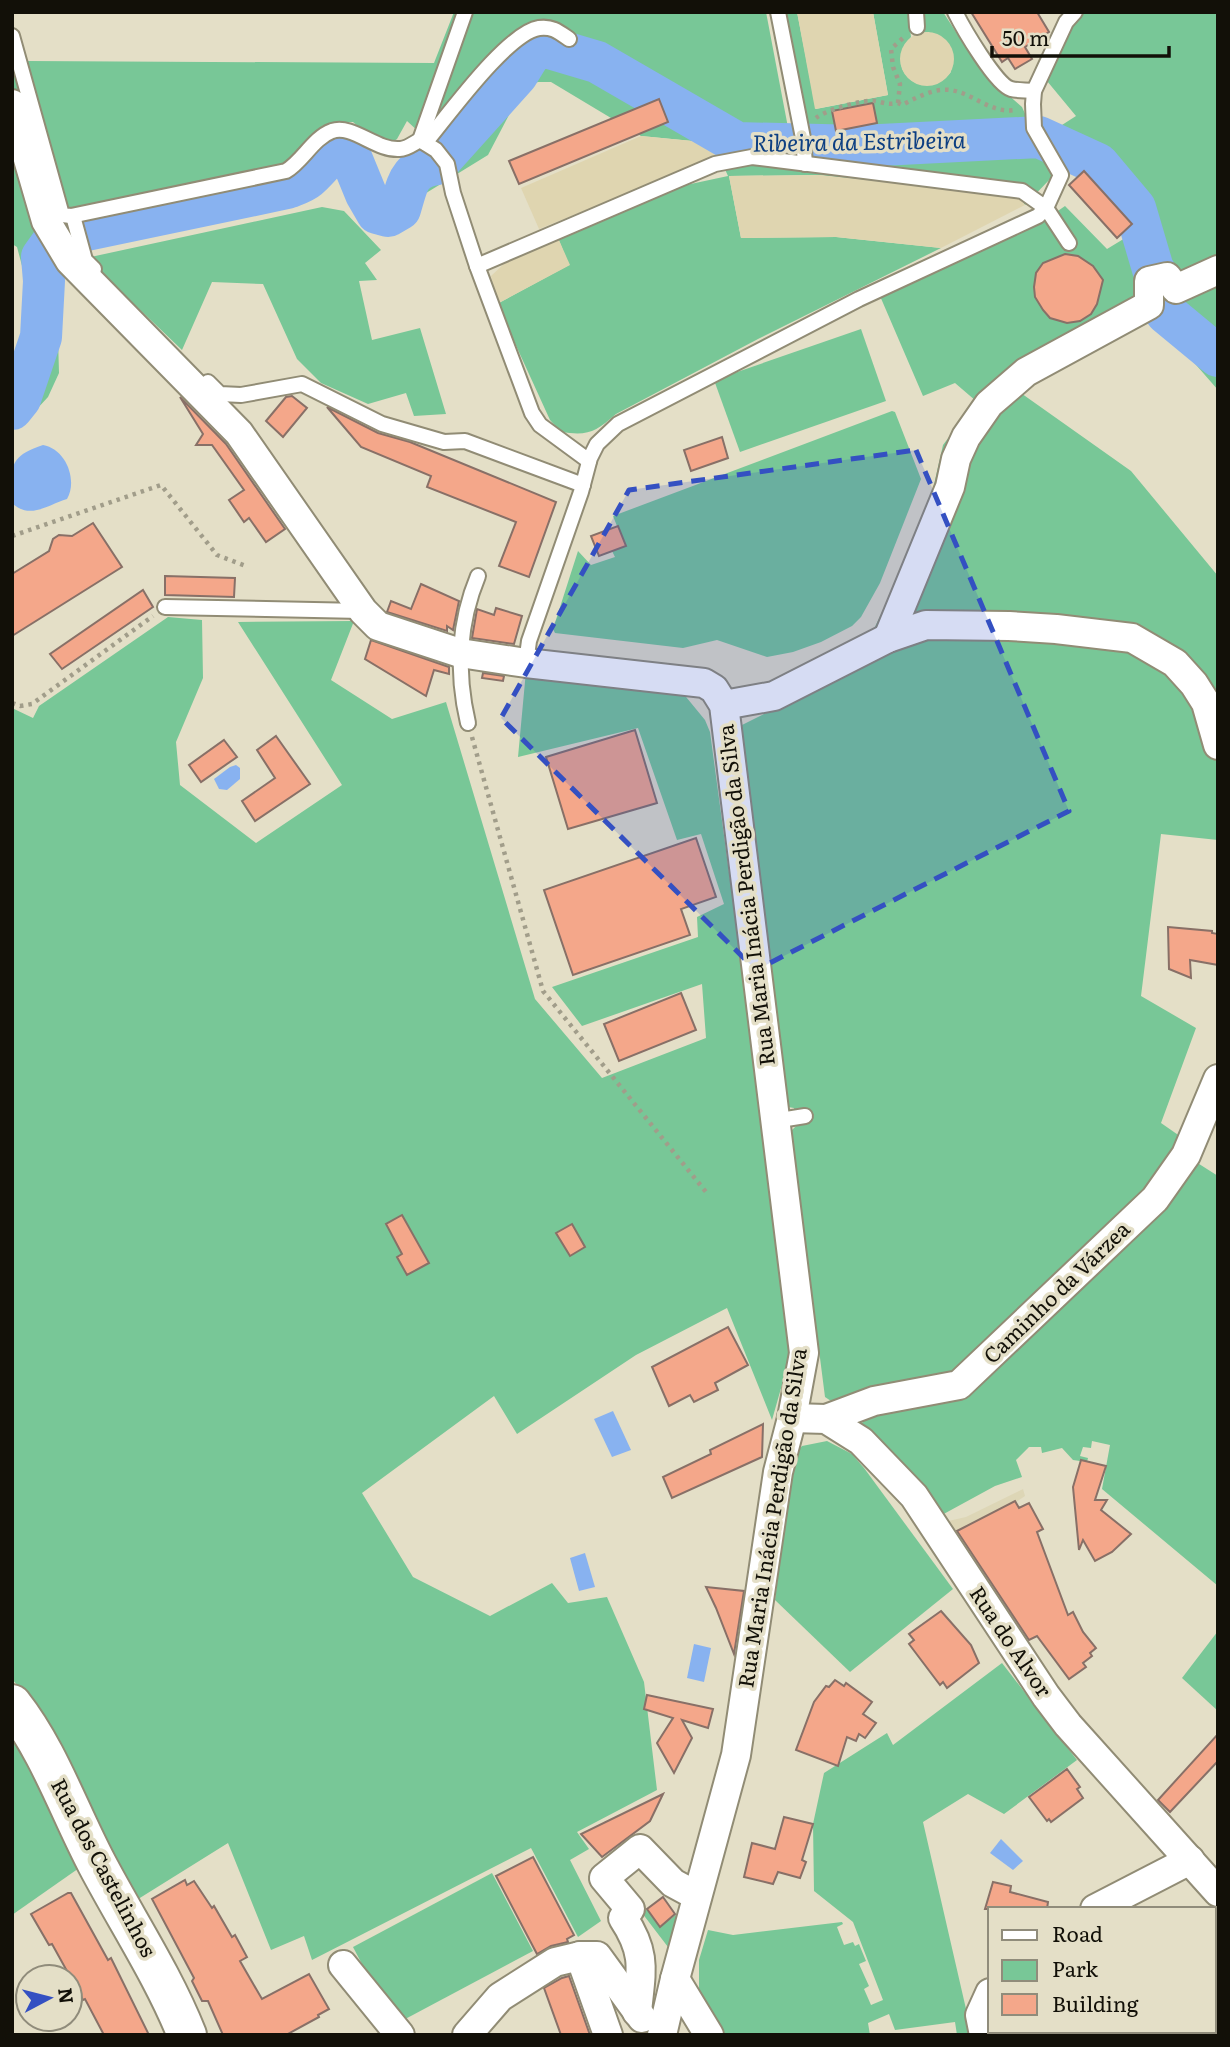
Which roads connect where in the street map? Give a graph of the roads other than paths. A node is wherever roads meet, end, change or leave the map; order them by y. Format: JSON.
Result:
{"nodes":[{"id":1,"x":466,"y":12,"type":"edge"},
{"id":2,"x":778,"y":12,"type":"edge"},
{"id":3,"x":955,"y":12,"type":"edge"},
{"id":4,"x":1075,"y":12,"type":"edge"},
{"id":5,"x":12,"y":36,"type":"edge"},
{"id":6,"x":569,"y":39,"type":"dead end"},
{"id":7,"x":1034,"y":90,"type":"junction"},
{"id":8,"x":12,"y":104,"type":"edge"},
{"id":9,"x":427,"y":144,"type":"junction"},
{"id":10,"x":804,"y":160,"type":"junction"},
{"id":11,"x":1046,"y":208,"type":"junction"},
{"id":12,"x":73,"y":216,"type":"junction"},
{"id":13,"x":1069,"y":243,"type":"dead end"},
{"id":14,"x":477,"y":266,"type":"junction"},
{"id":15,"x":1218,"y":270,"type":"edge"},
{"id":16,"x":589,"y":461,"type":"junction"},
{"id":17,"x":583,"y":485,"type":"junction"},
{"id":18,"x":478,"y":576,"type":"dead end"},
{"id":19,"x":165,"y":607,"type":"road end"},
{"id":20,"x":363,"y":611,"type":"junction"},
{"id":21,"x":888,"y":638,"type":"junction"},
{"id":22,"x":460,"y":653,"type":"junction"},
{"id":23,"x":526,"y":663,"type":"junction"},
{"id":24,"x":724,"y":705,"type":"junction"},
{"id":25,"x":468,"y":723,"type":"road end"},
{"id":26,"x":1218,"y":745,"type":"edge"},
{"id":27,"x":1218,"y":1079,"type":"edge"},
{"id":28,"x":805,"y":1116,"type":"dead end"},
{"id":29,"x":774,"y":1121,"type":"junction"},
{"id":30,"x":792,"y":1418,"type":"junction"},
{"id":31,"x":826,"y":1419,"type":"junction"},
{"id":32,"x":12,"y":1704,"type":"edge"},
{"id":33,"x":1190,"y":1860,"type":"junction"},
{"id":34,"x":1218,"y":1892,"type":"edge"},
{"id":35,"x":697,"y":1896,"type":"junction"},
{"id":36,"x":1099,"y":1907,"type":"edge"},
{"id":37,"x":580,"y":1956,"type":"junction"},
{"id":38,"x":343,"y":1965,"type":"dead end"},
{"id":39,"x":675,"y":1979,"type":"junction"},
{"id":40,"x":988,"y":1998,"type":"edge"},
{"id":41,"x":637,"y":2011,"type":"junction"},
{"id":42,"x":187,"y":2035,"type":"edge"},
{"id":43,"x":400,"y":2035,"type":"edge"},
{"id":44,"x":467,"y":2035,"type":"edge"},
{"id":45,"x":608,"y":2035,"type":"edge"},
{"id":46,"x":654,"y":2035,"type":"edge"},
{"id":47,"x":662,"y":2035,"type":"edge"},
{"id":48,"x":709,"y":2035,"type":"edge"},
{"id":49,"x":984,"y":2035,"type":"edge"}],
"edges":[{"from":1,"to":9,"type":"lane"},
{"from":2,"to":10,"type":"lane"},
{"from":3,"to":7,"type":"lane"},
{"from":4,"to":7,"type":"lane"},
{"from":5,"to":12,"type":"lane"},
{"from":6,"to":9,"type":"lane"},
{"from":7,"to":11,"type":"lane"},
{"from":8,"to":20,"type":"street","name":"Rua Maria Inácia Perdigão da Silva"},
{"from":9,"to":12,"type":"lane"},
{"from":9,"to":14,"type":"lane"},
{"from":10,"to":11,"type":"lane"},
{"from":10,"to":14,"type":"lane"},
{"from":11,"to":13,"type":"lane"},
{"from":11,"to":16,"type":"lane"},
{"from":12,"to":17,"type":"lane"},
{"from":14,"to":16,"type":"lane"},
{"from":15,"to":21,"type":"street"},
{"from":16,"to":17,"type":"lane"},
{"from":17,"to":23,"type":"lane"},
{"from":18,"to":22,"type":"lane"},
{"from":19,"to":20,"type":"lane"},
{"from":20,"to":22,"type":"street","name":"Rua Maria Inácia Perdigão da Silva"},
{"from":21,"to":24,"type":"street"},
{"from":21,"to":26,"type":"street"},
{"from":22,"to":23,"type":"street","name":"Rua Maria Inácia Perdigão da Silva"},
{"from":22,"to":25,"type":"lane"},
{"from":23,"to":24,"type":"street","name":"Rua Maria Inácia Perdigão da Silva"},
{"from":24,"to":29,"type":"street","name":"Rua Maria Inácia Perdigão da Silva"},
{"from":27,"to":31,"type":"street","name":"Caminho da Várzea"},
{"from":28,"to":29,"type":"lane"},
{"from":29,"to":30,"type":"street","name":"Rua Maria Inácia Perdigão da Silva"},
{"from":30,"to":31,"type":"street","name":"Rua do Alvor"},
{"from":30,"to":35,"type":"street","name":"Rua Maria Inácia Perdigão da Silva"},
{"from":31,"to":33,"type":"street","name":"Rua do Alvor"},
{"from":32,"to":42,"type":"street","name":"Rua dos Castelinhos"},
{"from":33,"to":34,"type":"street","name":"Rua do Alvor"},
{"from":33,"to":36,"type":"street"},
{"from":35,"to":39,"type":"street","name":"Rua Maria Inácia Perdigão da Silva"},
{"from":35,"to":41,"type":"street"},
{"from":37,"to":41,"type":"street"},
{"from":37,"to":44,"type":"street"},
{"from":37,"to":45,"type":"street"},
{"from":38,"to":43,"type":"street"},
{"from":39,"to":47,"type":"street","name":"Rua Maria Inácia Perdigão da Silva"},
{"from":39,"to":48,"type":"street"},
{"from":40,"to":49,"type":"street"},
{"from":41,"to":46,"type":"street"}]}
